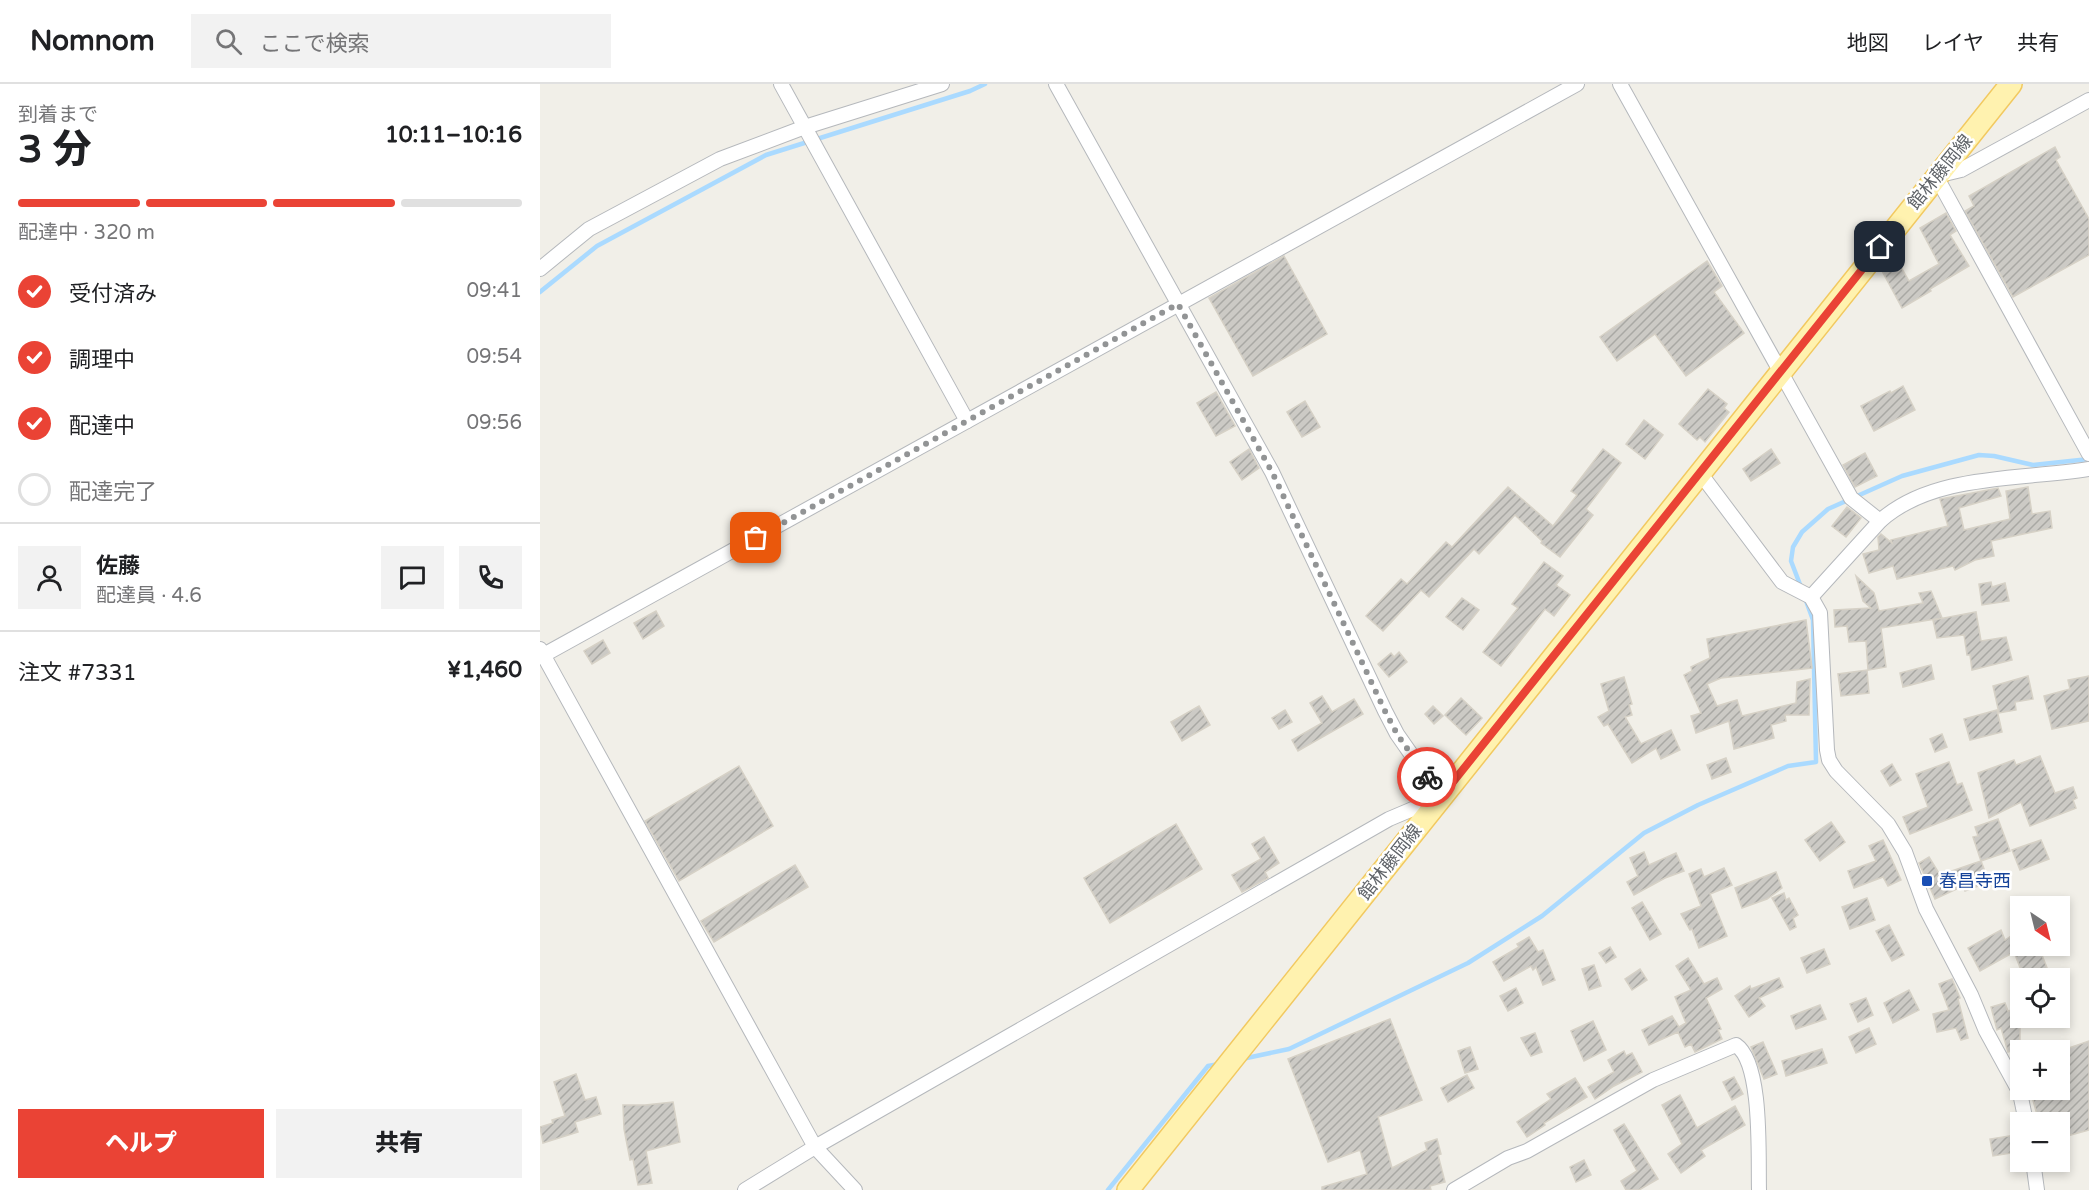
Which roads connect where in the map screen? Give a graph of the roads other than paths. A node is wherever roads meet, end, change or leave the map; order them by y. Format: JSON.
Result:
{"nodes":[{"id":1,"x":781,"y":84,"type":"edge"},
{"id":2,"x":942,"y":84,"type":"edge"},
{"id":3,"x":1056,"y":84,"type":"edge"},
{"id":4,"x":1577,"y":84,"type":"edge"},
{"id":5,"x":1620,"y":84,"type":"edge"},
{"id":6,"x":2011,"y":84,"type":"edge"},
{"id":7,"x":2089,"y":100,"type":"edge"},
{"id":8,"x":805,"y":127,"type":"junction"},
{"id":9,"x":1936,"y":176,"type":"junction"},
{"id":10,"x":540,"y":269,"type":"edge"},
{"id":11,"x":1178,"y":304,"type":"junction"},
{"id":12,"x":1782,"y":372,"type":"junction"},
{"id":13,"x":967,"y":421,"type":"junction"},
{"id":14,"x":2089,"y":454,"type":"edge"},
{"id":15,"x":2089,"y":469,"type":"edge"},
{"id":16,"x":1700,"y":473,"type":"junction"},
{"id":17,"x":1880,"y":521,"type":"junction"},
{"id":18,"x":1811,"y":597,"type":"junction"},
{"id":19,"x":541,"y":654,"type":"edge"},
{"id":20,"x":1441,"y":797,"type":"junction"},
{"id":21,"x":2024,"y":1112,"type":"edge"},
{"id":22,"x":815,"y":1147,"type":"junction"},
{"id":23,"x":2035,"y":1172,"type":"edge"},
{"id":24,"x":744,"y":1190,"type":"edge"},
{"id":25,"x":855,"y":1190,"type":"edge"},
{"id":26,"x":1128,"y":1190,"type":"edge"},
{"id":27,"x":1454,"y":1190,"type":"edge"},
{"id":28,"x":1759,"y":1190,"type":"edge"},
{"id":29,"x":2037,"y":1190,"type":"edge"}],
"edges":[{"from":1,"to":8,"type":"street"},
{"from":2,"to":8,"type":"street"},
{"from":3,"to":11,"type":"street"},
{"from":4,"to":11,"type":"street"},
{"from":5,"to":12,"type":"street"},
{"from":6,"to":9,"type":"main road","name":"館林藤岡線"},
{"from":7,"to":9,"type":"street"},
{"from":8,"to":10,"type":"street"},
{"from":8,"to":13,"type":"street"},
{"from":9,"to":12,"type":"main road","name":"館林藤岡線"},
{"from":9,"to":14,"type":"street"},
{"from":11,"to":13,"type":"street"},
{"from":11,"to":20,"type":"street"},
{"from":12,"to":16,"type":"main road","name":"館林藤岡線"},
{"from":12,"to":17,"type":"street"},
{"from":13,"to":19,"type":"street"},
{"from":15,"to":17,"type":"street"},
{"from":16,"to":18,"type":"street"},
{"from":16,"to":20,"type":"main road","name":"館林藤岡線"},
{"from":17,"to":18,"type":"street"},
{"from":18,"to":21,"type":"street"},
{"from":19,"to":22,"type":"street"},
{"from":20,"to":22,"type":"street"},
{"from":20,"to":26,"type":"main road","name":"館林藤岡線"},
{"from":22,"to":24,"type":"street"},
{"from":22,"to":25,"type":"street"},
{"from":23,"to":29,"type":"street"},
{"from":27,"to":28,"type":"street"}]}
